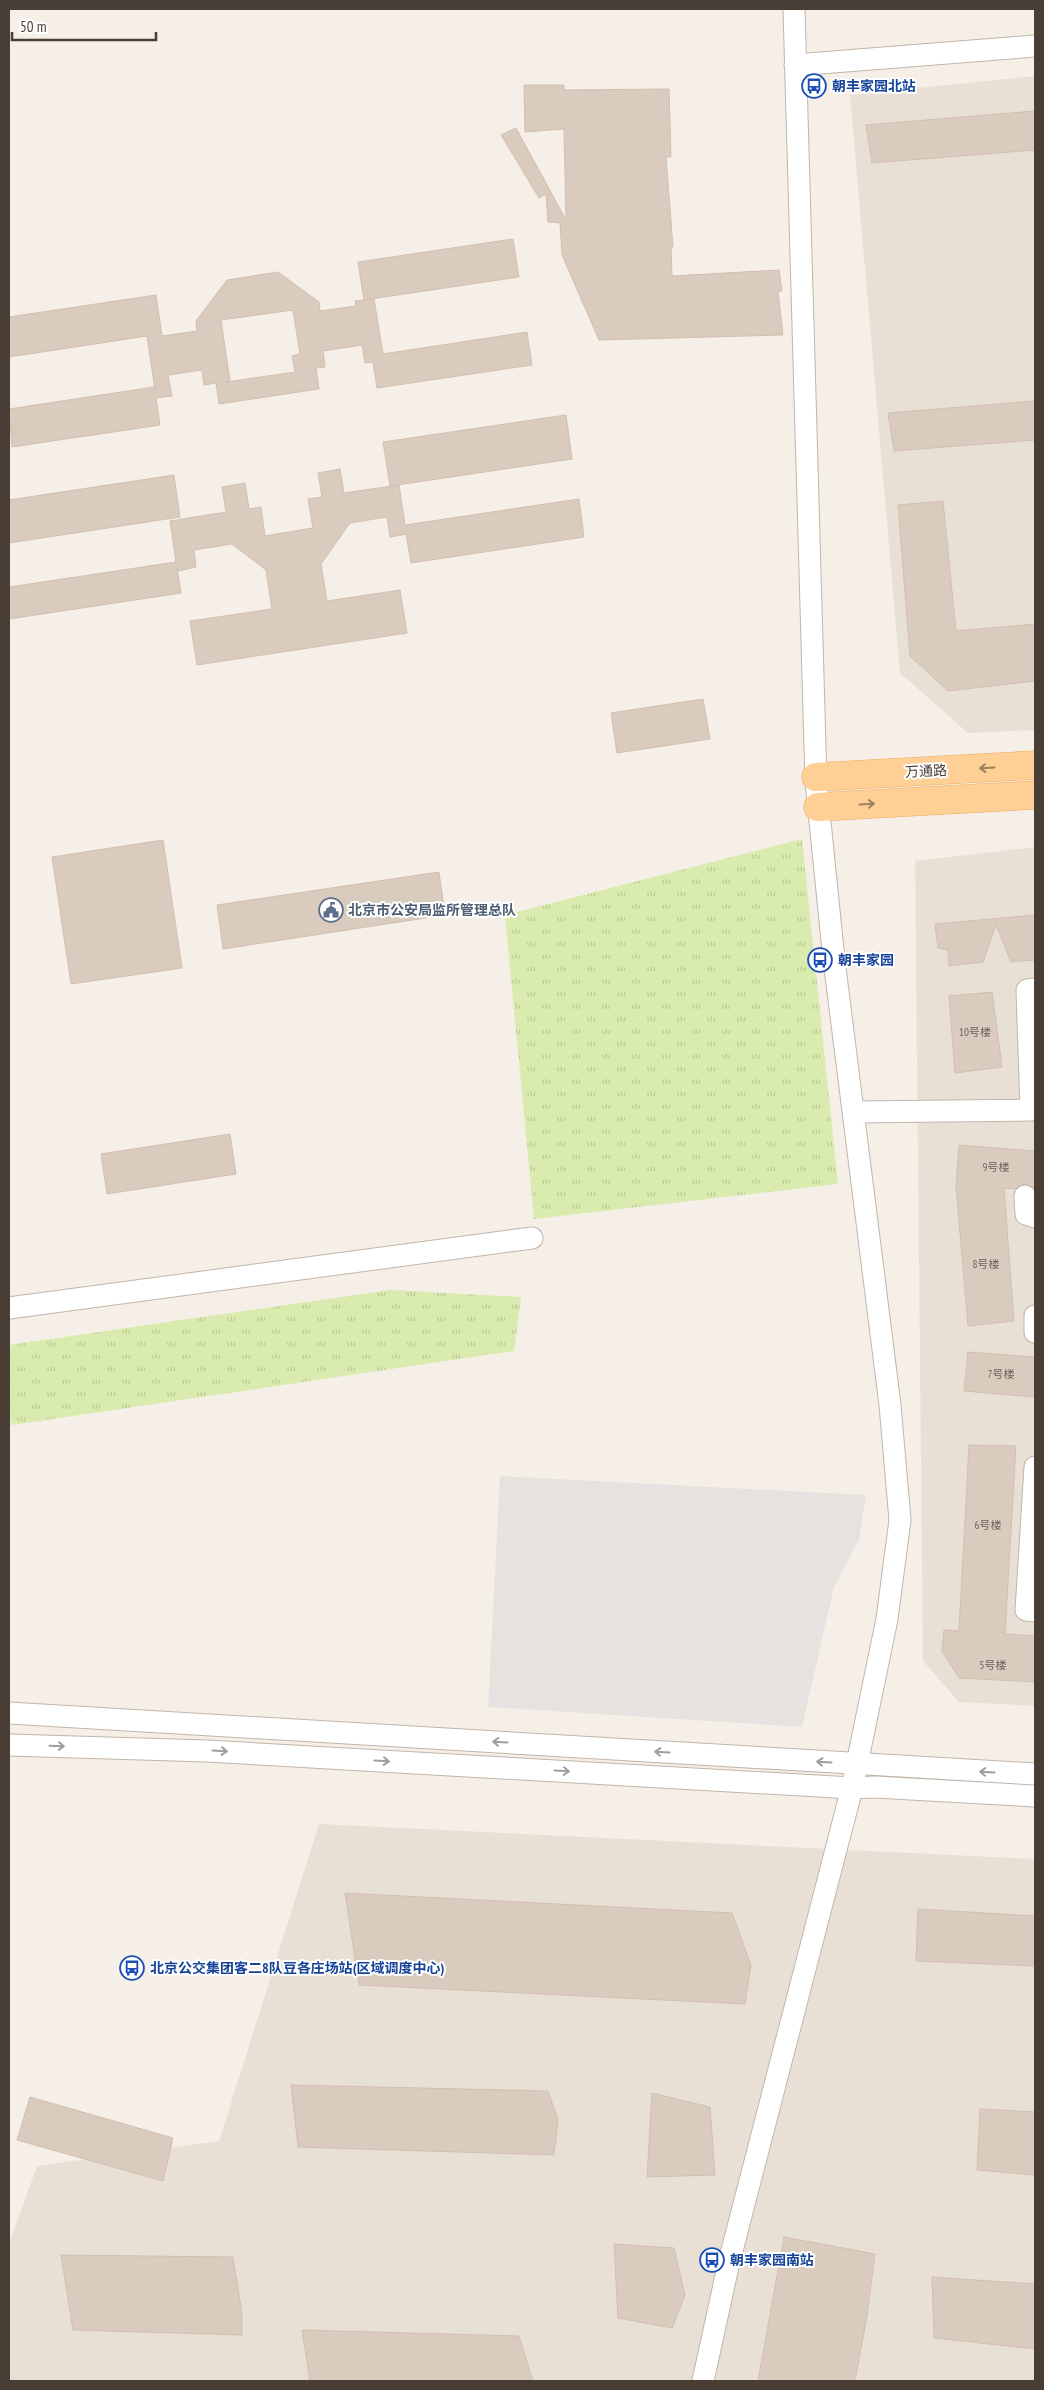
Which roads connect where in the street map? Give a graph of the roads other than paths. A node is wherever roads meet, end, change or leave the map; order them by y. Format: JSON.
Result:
{"nodes":[{"id":1,"x":794,"y":9,"type":"edge"},
{"id":2,"x":1035,"y":46,"type":"edge"},
{"id":3,"x":795,"y":65,"type":"junction"},
{"id":4,"x":1035,"y":765,"type":"edge"},
{"id":5,"x":816,"y":777,"type":"junction"},
{"id":6,"x":1035,"y":795,"type":"edge"},
{"id":7,"x":818,"y":807,"type":"junction"},
{"id":8,"x":1035,"y":989,"type":"edge"},
{"id":9,"x":1033,"y":1110,"type":"edge"},
{"id":10,"x":854,"y":1112,"type":"junction"},
{"id":11,"x":1025,"y":1196,"type":"dead end"},
{"id":12,"x":1035,"y":1218,"type":"edge"},
{"id":13,"x":532,"y":1238,"type":"dead end"},
{"id":14,"x":9,"y":1308,"type":"edge"},
{"id":15,"x":1035,"y":1316,"type":"edge"},
{"id":16,"x":1035,"y":1332,"type":"edge"},
{"id":17,"x":1035,"y":1467,"type":"edge"},
{"id":18,"x":1035,"y":1611,"type":"edge"},
{"id":19,"x":9,"y":1713,"type":"edge"},
{"id":20,"x":9,"y":1744,"type":"edge"},
{"id":21,"x":857,"y":1764,"type":"junction"},
{"id":22,"x":1035,"y":1774,"type":"edge"},
{"id":23,"x":852,"y":1788,"type":"junction"},
{"id":24,"x":1035,"y":1796,"type":"edge"},
{"id":25,"x":704,"y":2381,"type":"edge"}],
"edges":[{"from":1,"to":3,"type":"street"},
{"from":2,"to":3,"type":"street"},
{"from":3,"to":5,"type":"street"},
{"from":4,"to":5,"type":"main road","name":"万通路","one_way":true},
{"from":5,"to":7,"type":"street"},
{"from":7,"to":6,"type":"main road","one_way":true},
{"from":7,"to":10,"type":"street"},
{"from":8,"to":9,"type":"street"},
{"from":9,"to":10,"type":"street"},
{"from":10,"to":21,"type":"street"},
{"from":11,"to":12,"type":"street"},
{"from":13,"to":14,"type":"street"},
{"from":15,"to":16,"type":"street"},
{"from":17,"to":18,"type":"street"},
{"from":21,"to":19,"type":"street","one_way":true},
{"from":20,"to":23,"type":"street","one_way":true},
{"from":22,"to":21,"type":"street","one_way":true},
{"from":21,"to":23,"type":"street"},
{"from":23,"to":24,"type":"street"},
{"from":23,"to":25,"type":"street"}]}
